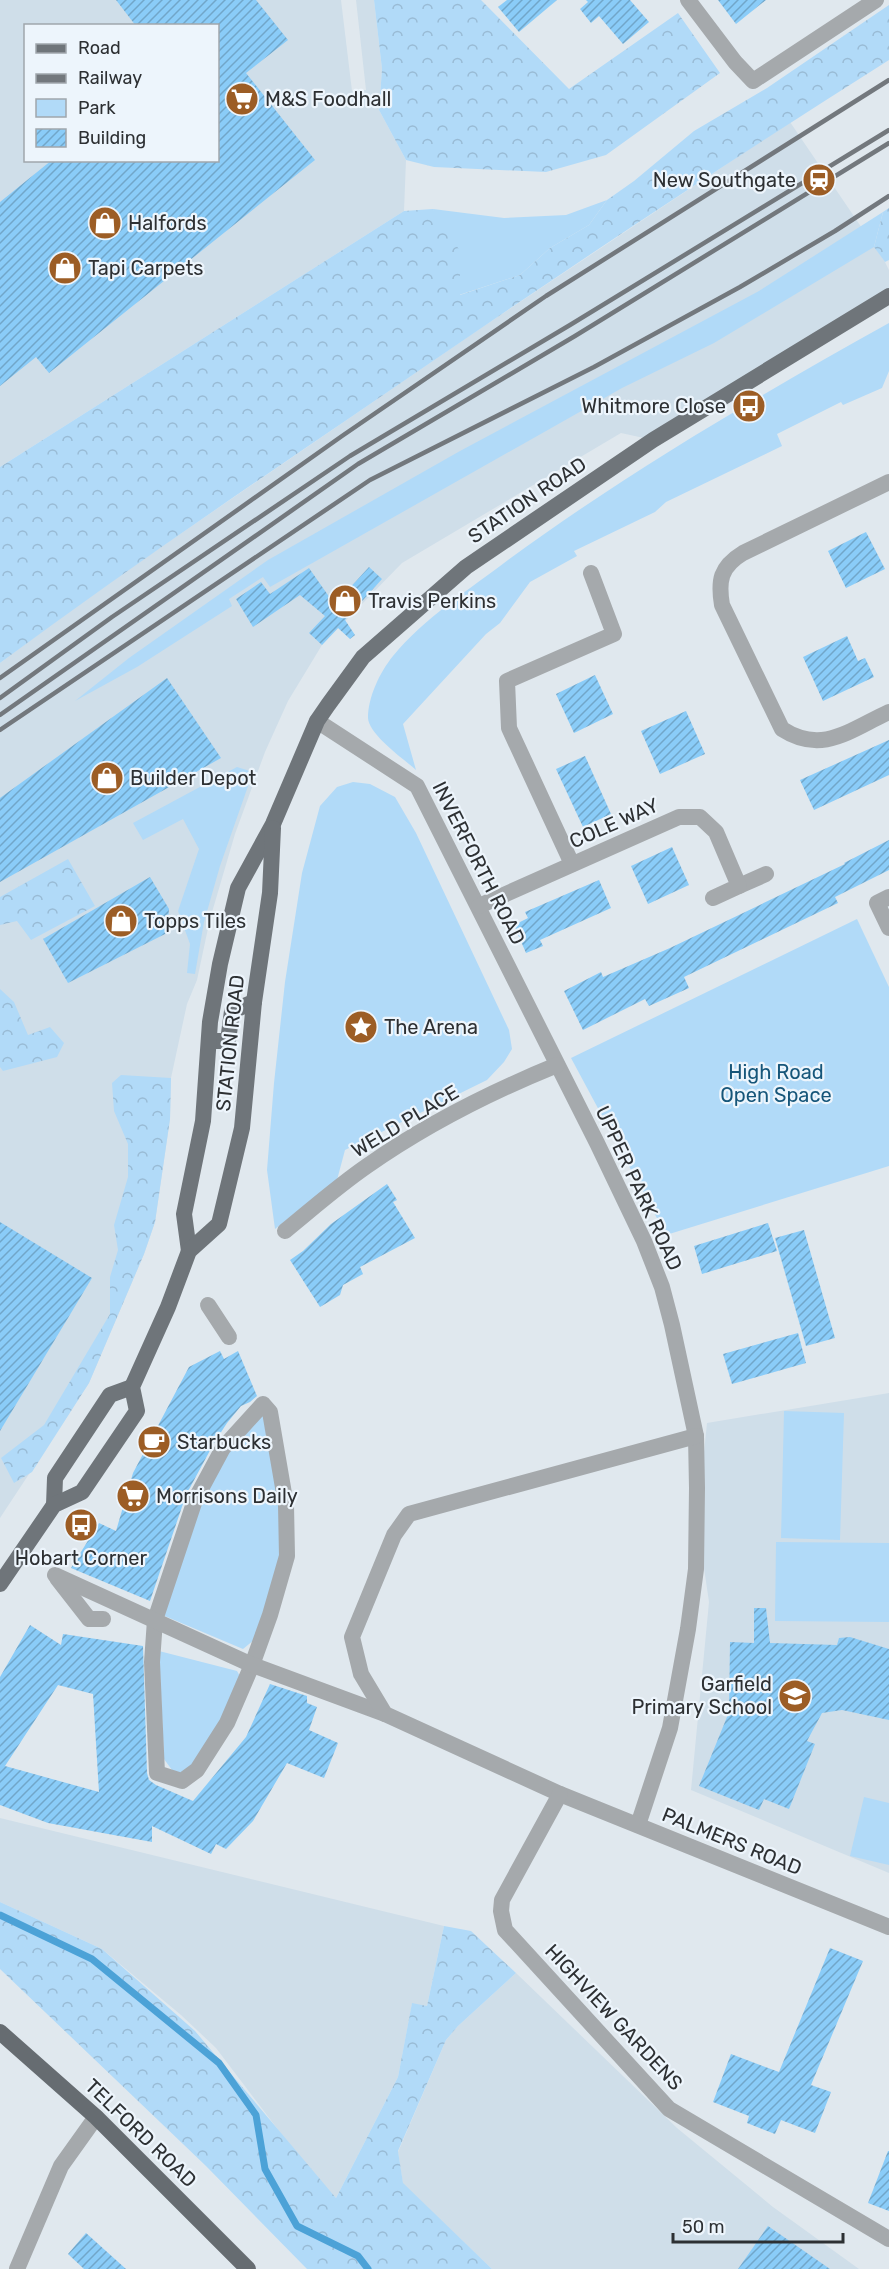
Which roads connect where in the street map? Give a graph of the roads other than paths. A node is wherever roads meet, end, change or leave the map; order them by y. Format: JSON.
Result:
{"nodes":[{"id":1,"x":688,"y":0,"type":"edge"},
{"id":2,"x":876,"y":0,"type":"edge"},
{"id":3,"x":889,"y":296,"type":"edge"},
{"id":4,"x":889,"y":482,"type":"edge"},
{"id":5,"x":591,"y":573,"type":"dead end"},
{"id":6,"x":889,"y":712,"type":"edge"},
{"id":7,"x":317,"y":721,"type":"junction"},
{"id":8,"x":273,"y":824,"type":"junction"},
{"id":9,"x":572,"y":864,"type":"junction"},
{"id":10,"x":766,"y":874,"type":"dead end"},
{"id":11,"x":739,"y":886,"type":"junction"},
{"id":12,"x":712,"y":898,"type":"dead end"},
{"id":13,"x":883,"y":900,"type":"edge"},
{"id":14,"x":479,"y":906,"type":"junction"},
{"id":15,"x":889,"y":928,"type":"edge"},
{"id":16,"x":255,"y":1002,"type":"junction"},
{"id":17,"x":209,"y":1041,"type":"junction"},
{"id":18,"x":558,"y":1065,"type":"junction"},
{"id":19,"x":285,"y":1231,"type":"dead end"},
{"id":20,"x":189,"y":1251,"type":"junction"},
{"id":21,"x":208,"y":1305,"type":"dead end"},
{"id":22,"x":229,"y":1337,"type":"dead end"},
{"id":23,"x":132,"y":1387,"type":"junction"},
{"id":24,"x":696,"y":1436,"type":"junction"},
{"id":25,"x":54,"y":1505,"type":"junction"},
{"id":26,"x":0,"y":1584,"type":"edge"},
{"id":27,"x":103,"y":1619,"type":"dead end"},
{"id":28,"x":125,"y":1619,"type":"dead end"},
{"id":29,"x":155,"y":1620,"type":"junction"},
{"id":30,"x":252,"y":1665,"type":"junction"},
{"id":31,"x":385,"y":1714,"type":"junction"},
{"id":32,"x":560,"y":1794,"type":"junction"},
{"id":33,"x":638,"y":1825,"type":"junction"},
{"id":34,"x":889,"y":1927,"type":"edge"},
{"id":35,"x":0,"y":2032,"type":"edge"},
{"id":36,"x":96,"y":2117,"type":"junction"},
{"id":37,"x":889,"y":2239,"type":"edge"},
{"id":38,"x":17,"y":2269,"type":"edge"},
{"id":39,"x":248,"y":2269,"type":"edge"}],
"edges":[{"from":1,"to":2,"type":"street"},
{"from":3,"to":7,"type":"main road","name":"STATION ROAD"},
{"from":4,"to":6,"type":"street"},
{"from":5,"to":9,"type":"street"},
{"from":7,"to":8,"type":"main road","name":"STATION ROAD"},
{"from":7,"to":14,"type":"street","name":"INVERFORTH ROAD"},
{"from":8,"to":16,"type":"main road","name":"STATION ROAD"},
{"from":8,"to":17,"type":"main road","name":"STATION ROAD"},
{"from":9,"to":11,"type":"street","name":"COLE WAY"},
{"from":9,"to":14,"type":"street","name":"COLE WAY"},
{"from":10,"to":11,"type":"street"},
{"from":11,"to":12,"type":"street"},
{"from":13,"to":15,"type":"street"},
{"from":14,"to":18,"type":"street","name":"INVERFORTH ROAD"},
{"from":16,"to":17,"type":"main road"},
{"from":16,"to":20,"type":"main road","name":"STATION ROAD"},
{"from":17,"to":20,"type":"main road","name":"STATION ROAD"},
{"from":18,"to":19,"type":"street","name":"WELD PLACE"},
{"from":18,"to":24,"type":"street","name":"UPPER PARK ROAD"},
{"from":20,"to":23,"type":"main road","name":"STATION ROAD"},
{"from":21,"to":22,"type":"street"},
{"from":23,"to":25,"type":"main road"},
{"from":23,"to":25,"type":"main road","name":"STATION ROAD"},
{"from":24,"to":31,"type":"street"},
{"from":24,"to":33,"type":"street","name":"UPPER PARK ROAD"},
{"from":25,"to":26,"type":"main road"},
{"from":27,"to":29,"type":"street","name":"PALMERS ROAD"},
{"from":28,"to":29,"type":"street"},
{"from":29,"to":30,"type":"street","name":"PALMERS ROAD"},
{"from":29,"to":30,"type":"street"},
{"from":29,"to":30,"type":"street"},
{"from":30,"to":31,"type":"street","name":"PALMERS ROAD"},
{"from":31,"to":32,"type":"street","name":"PALMERS ROAD"},
{"from":32,"to":33,"type":"street","name":"PALMERS ROAD"},
{"from":32,"to":37,"type":"street","name":"HIGHVIEW GARDENS"},
{"from":33,"to":34,"type":"street","name":"PALMERS ROAD"},
{"from":35,"to":36,"type":"highway","name":"TELFORD ROAD"},
{"from":36,"to":38,"type":"street"},
{"from":36,"to":39,"type":"highway","name":"TELFORD ROAD"}]}
